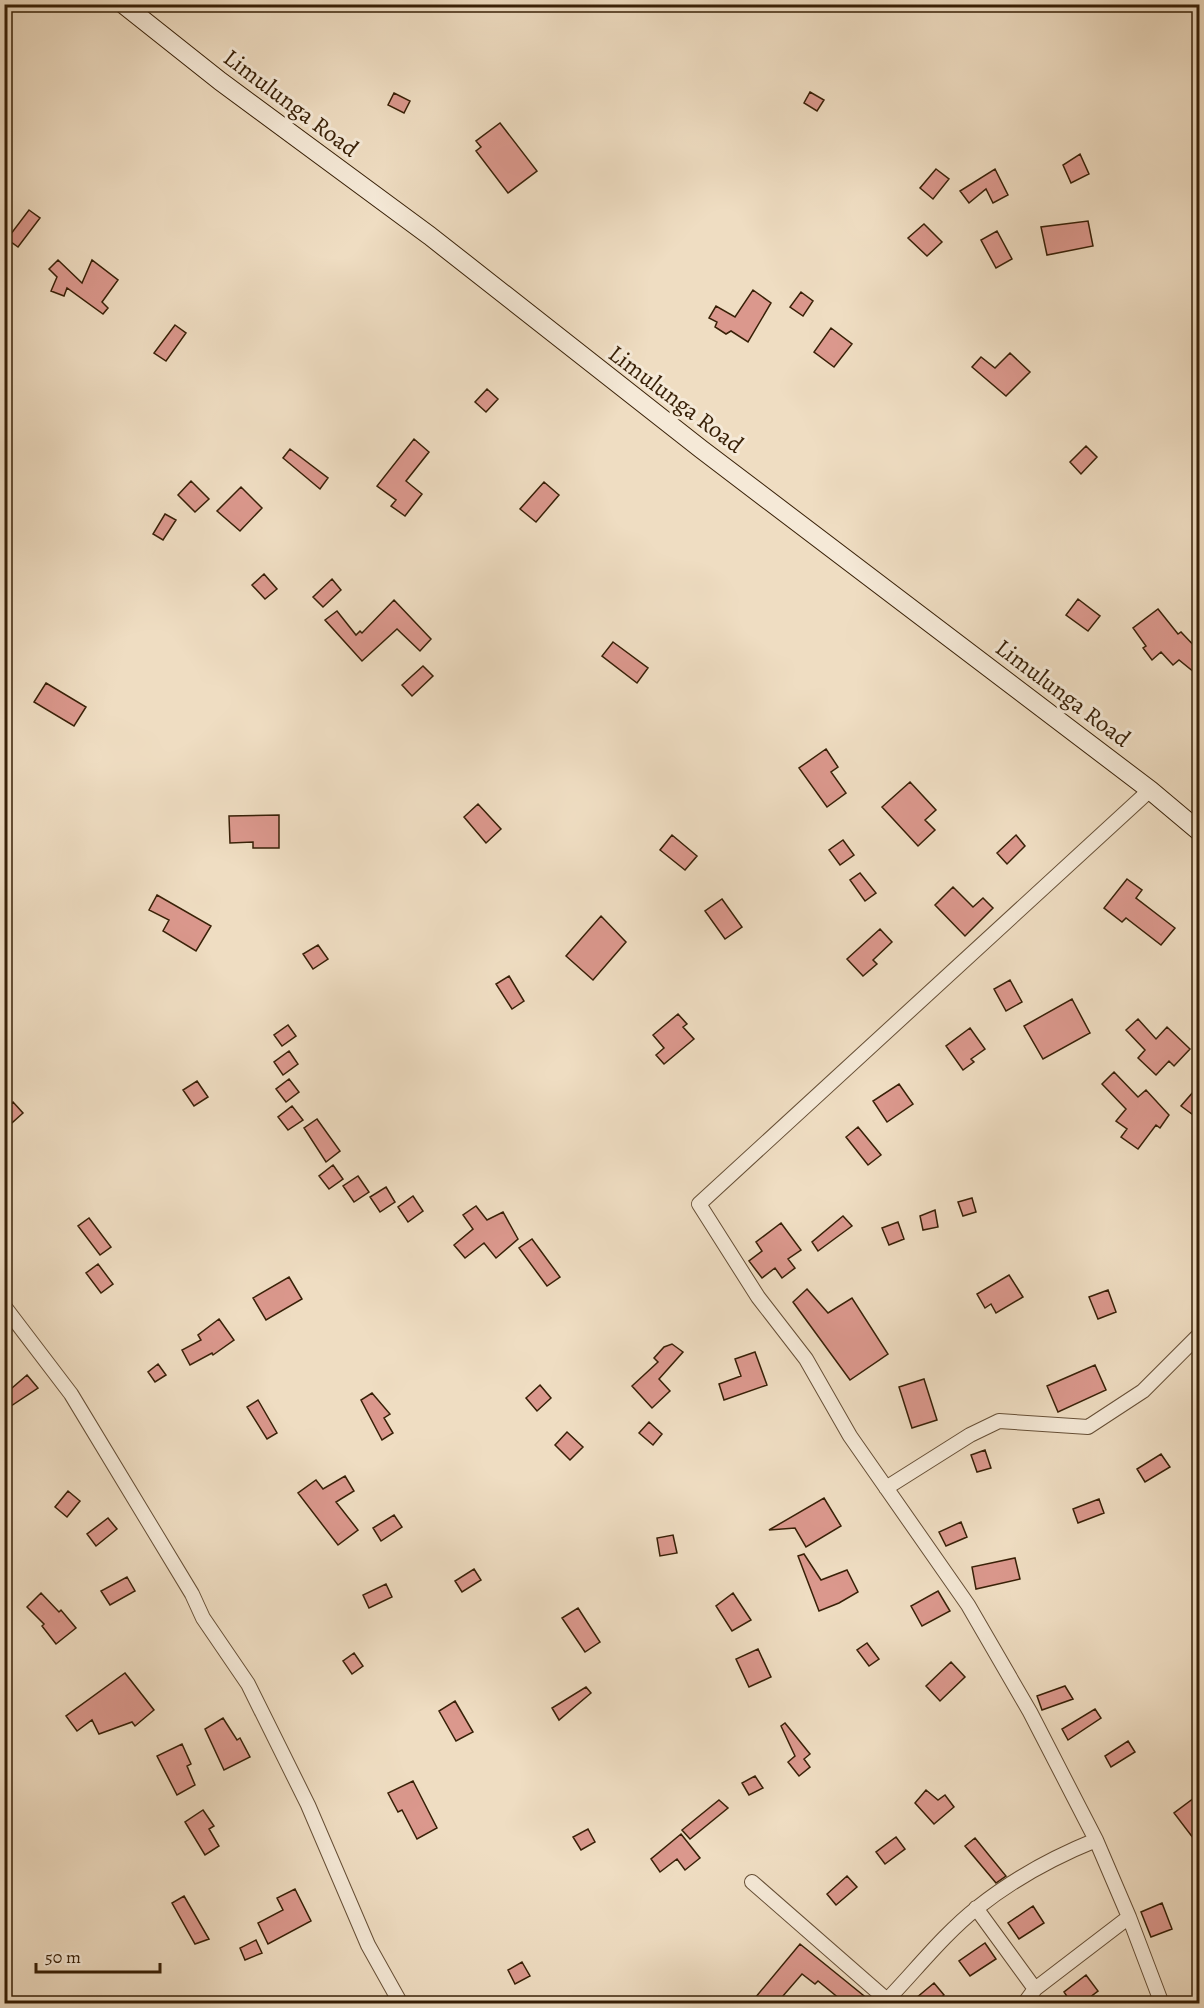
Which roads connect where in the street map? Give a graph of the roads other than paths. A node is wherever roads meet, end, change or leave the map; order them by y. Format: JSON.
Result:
{"nodes":[{"id":1,"x":123,"y":4,"type":"edge"},
{"id":2,"x":1150,"y":790,"type":"junction"},
{"id":3,"x":1200,"y":832,"type":"edge"},
{"id":4,"x":4,"y":1306,"type":"edge"},
{"id":5,"x":1200,"y":1334,"type":"edge"},
{"id":6,"x":886,"y":1488,"type":"junction"},
{"id":7,"x":1096,"y":1840,"type":"junction"},
{"id":8,"x":752,"y":1882,"type":"dead end"},
{"id":9,"x":976,"y":1908,"type":"junction"},
{"id":10,"x":1129,"y":1917,"type":"junction"},
{"id":11,"x":1035,"y":1989,"type":"junction"},
{"id":12,"x":889,"y":2002,"type":"edge"},
{"id":13,"x":401,"y":2004,"type":"edge"},
{"id":14,"x":1024,"y":2004,"type":"edge"},
{"id":15,"x":1162,"y":2004,"type":"edge"}],
"edges":[{"from":1,"to":2,"type":"main road","name":"Limulunga Road"},
{"from":2,"to":3,"type":"main road","name":"Limulunga Road"},
{"from":2,"to":6,"type":"street"},
{"from":4,"to":13,"type":"street"},
{"from":5,"to":6,"type":"street"},
{"from":6,"to":7,"type":"street"},
{"from":7,"to":9,"type":"street"},
{"from":7,"to":10,"type":"street"},
{"from":8,"to":12,"type":"street"},
{"from":9,"to":11,"type":"street"},
{"from":9,"to":12,"type":"street"},
{"from":10,"to":11,"type":"street"},
{"from":10,"to":15,"type":"street"},
{"from":11,"to":14,"type":"street"}]}
